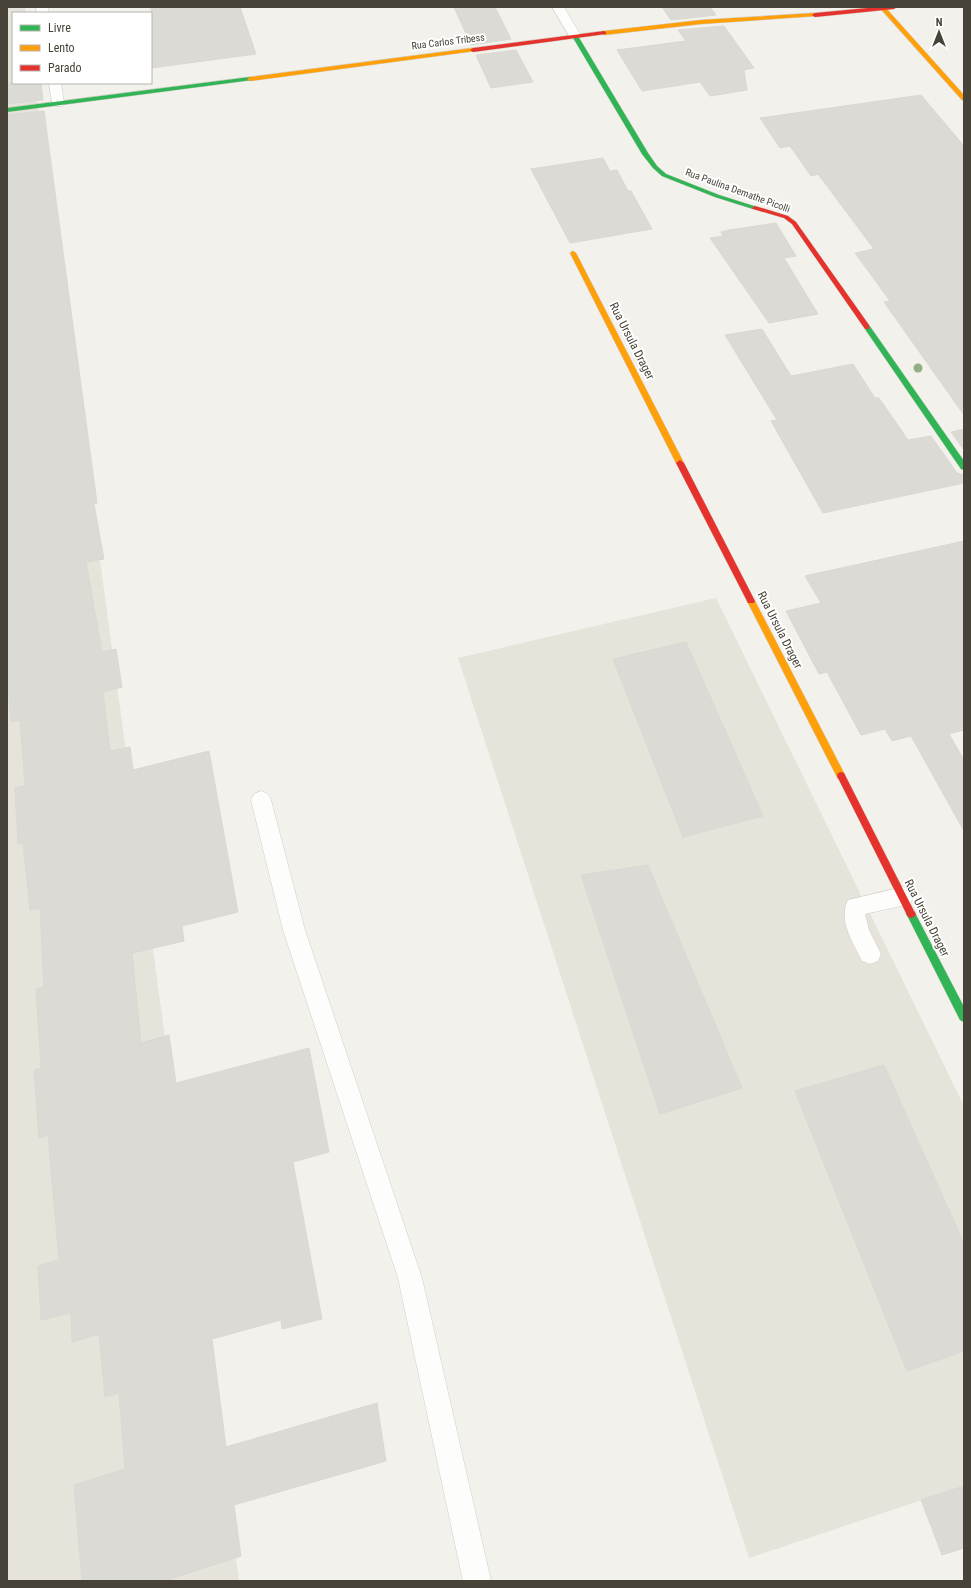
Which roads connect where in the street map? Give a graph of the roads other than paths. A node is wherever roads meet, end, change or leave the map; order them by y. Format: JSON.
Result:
{"nodes":[{"id":1,"x":558,"y":7,"type":"edge"},
{"id":2,"x":894,"y":7,"type":"edge"},
{"id":3,"x":883,"y":8,"type":"edge"},
{"id":4,"x":575,"y":36,"type":"junction"},
{"id":5,"x":55,"y":84,"type":"edge"},
{"id":6,"x":964,"y":99,"type":"edge"},
{"id":7,"x":58,"y":103,"type":"junction"},
{"id":8,"x":7,"y":110,"type":"edge"},
{"id":9,"x":573,"y":253,"type":"dead end"},
{"id":10,"x":964,"y":467,"type":"edge"},
{"id":11,"x":261,"y":800,"type":"dead end"},
{"id":12,"x":903,"y":898,"type":"junction"},
{"id":13,"x":870,"y":954,"type":"dead end"},
{"id":14,"x":964,"y":1017,"type":"edge"},
{"id":15,"x":477,"y":1581,"type":"edge"}],
"edges":[{"from":1,"to":4,"type":"lane"},
{"from":2,"to":3,"type":"street","name":"Rua Carlos Tribess"},
{"from":3,"to":4,"type":"street","name":"Rua Carlos Tribess"},
{"from":3,"to":6,"type":"street"},
{"from":4,"to":7,"type":"street","name":"Rua Carlos Tribess"},
{"from":4,"to":10,"type":"street","name":"Rua Paulina Demathe Picolli"},
{"from":5,"to":7,"type":"lane"},
{"from":7,"to":8,"type":"street","name":"Rua Carlos Tribess"},
{"from":9,"to":12,"type":"street","name":"Rua Ursula Drager"},
{"from":11,"to":15,"type":"lane"},
{"from":12,"to":13,"type":"lane"},
{"from":12,"to":14,"type":"street","name":"Rua Ursula Drager"}]}
